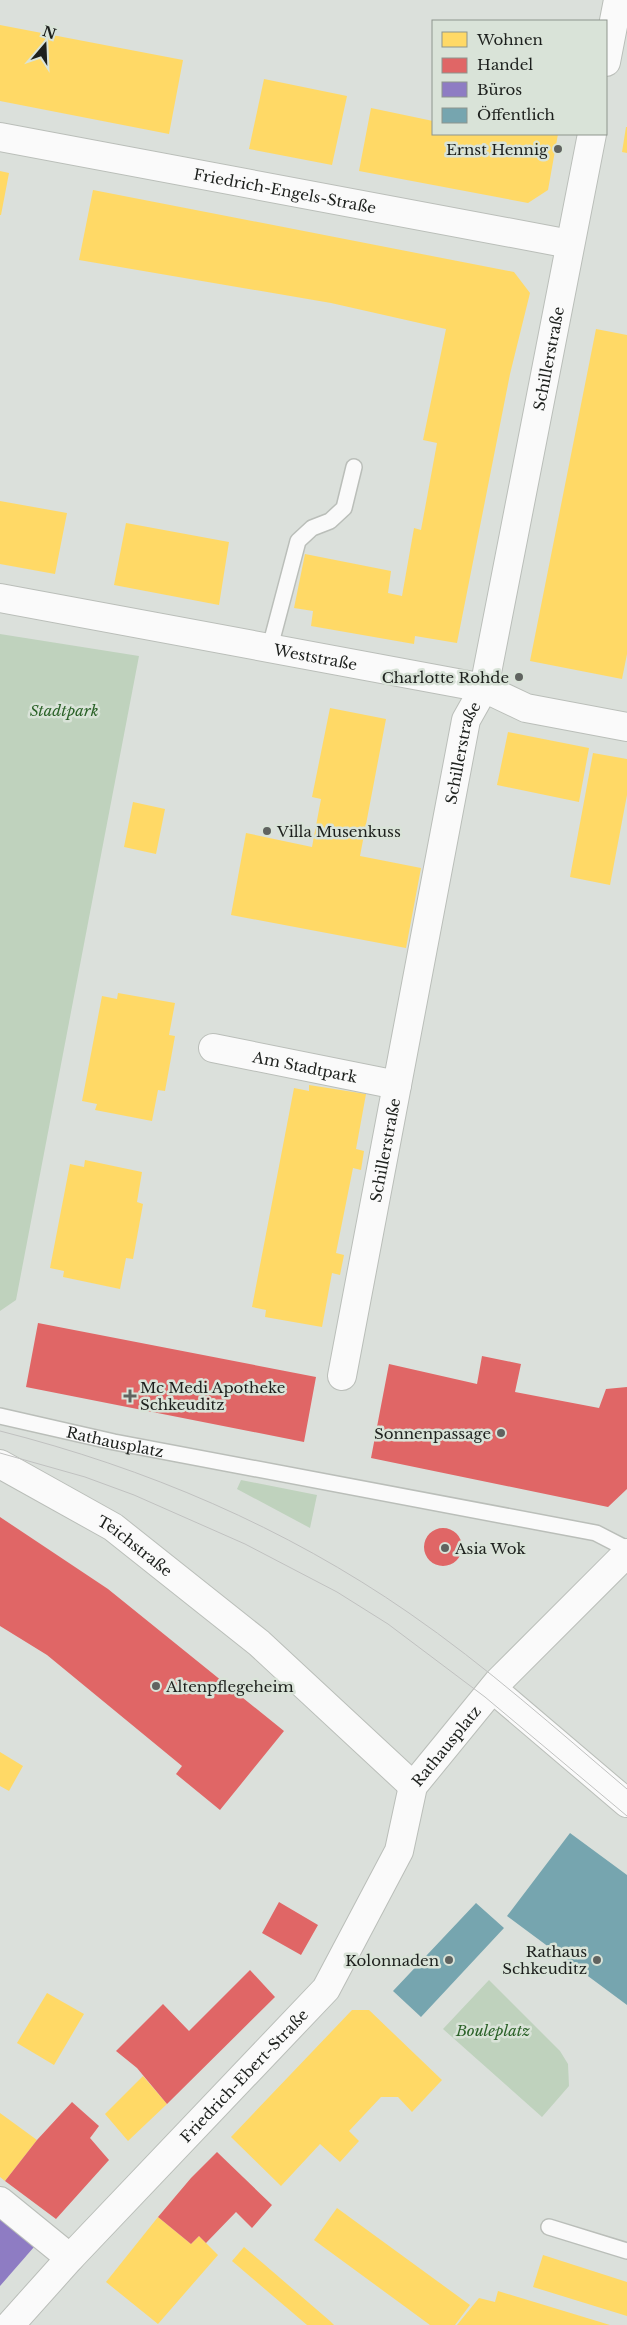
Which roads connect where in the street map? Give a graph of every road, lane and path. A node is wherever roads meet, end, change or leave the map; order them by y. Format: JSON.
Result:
{"nodes":[{"id":1,"x":618,"y":0,"type":"edge"},
{"id":2,"x":607,"y":57,"type":"edge"},
{"id":3,"x":592,"y":135,"type":"edge"},
{"id":4,"x":0,"y":137,"type":"edge"},
{"id":5,"x":570,"y":244,"type":"junction"},
{"id":6,"x":354,"y":467,"type":"dead end"},
{"id":7,"x":0,"y":598,"type":"edge"},
{"id":8,"x":270,"y":647,"type":"junction"},
{"id":9,"x":484,"y":688,"type":"junction"},
{"id":10,"x":627,"y":727,"type":"edge"},
{"id":11,"x":213,"y":1048,"type":"dead end"},
{"id":12,"x":397,"y":1085,"type":"junction"},
{"id":13,"x":342,"y":1376,"type":"dead end"},
{"id":14,"x":0,"y":1416,"type":"edge"},
{"id":15,"x":0,"y":1464,"type":"edge"},
{"id":16,"x":627,"y":1549,"type":"edge"},
{"id":17,"x":627,"y":1553,"type":"edge"},
{"id":18,"x":259,"y":1643,"type":"joint"},
{"id":19,"x":492,"y":1689,"type":"junction"},
{"id":20,"x":414,"y":1786,"type":"junction"},
{"id":21,"x":627,"y":1803,"type":"edge"},
{"id":22,"x":0,"y":2201,"type":"edge"},
{"id":23,"x":549,"y":2227,"type":"dead end"},
{"id":24,"x":627,"y":2251,"type":"edge"},
{"id":25,"x":70,"y":2258,"type":"junction"},
{"id":26,"x":11,"y":2325,"type":"edge"}],
"edges":[{"from":1,"to":2,"type":"street"},
{"from":3,"to":5,"type":"street","name":"Schillerstraße"},
{"from":4,"to":5,"type":"street","name":"Friedrich-Engels-Straße"},
{"from":5,"to":9,"type":"street","name":"Schillerstraße"},
{"from":6,"to":8,"type":"lane"},
{"from":7,"to":8,"type":"street","name":"Weststraße"},
{"from":8,"to":9,"type":"street","name":"Weststraße"},
{"from":9,"to":10,"type":"street","name":"Weststraße"},
{"from":9,"to":12,"type":"street","name":"Schillerstraße"},
{"from":11,"to":12,"type":"street","name":"Am Stadtpark"},
{"from":12,"to":13,"type":"street","name":"Schillerstraße"},
{"from":14,"to":16,"type":"lane","name":"Rathausplatz"},
{"from":15,"to":18,"type":"street","name":"Teichstraße"},
{"from":17,"to":19,"type":"street","name":"Rathausplatz"},
{"from":18,"to":20,"type":"street","name":"Rathausplatz"},
{"from":19,"to":20,"type":"street","name":"Rathausplatz"},
{"from":19,"to":21,"type":"street"},
{"from":20,"to":25,"type":"street","name":"Friedrich-Ebert-Straße"},
{"from":22,"to":25,"type":"street"},
{"from":23,"to":24,"type":"lane"},
{"from":25,"to":26,"type":"street","name":"Friedrich-Ebert-Straße"}]}
